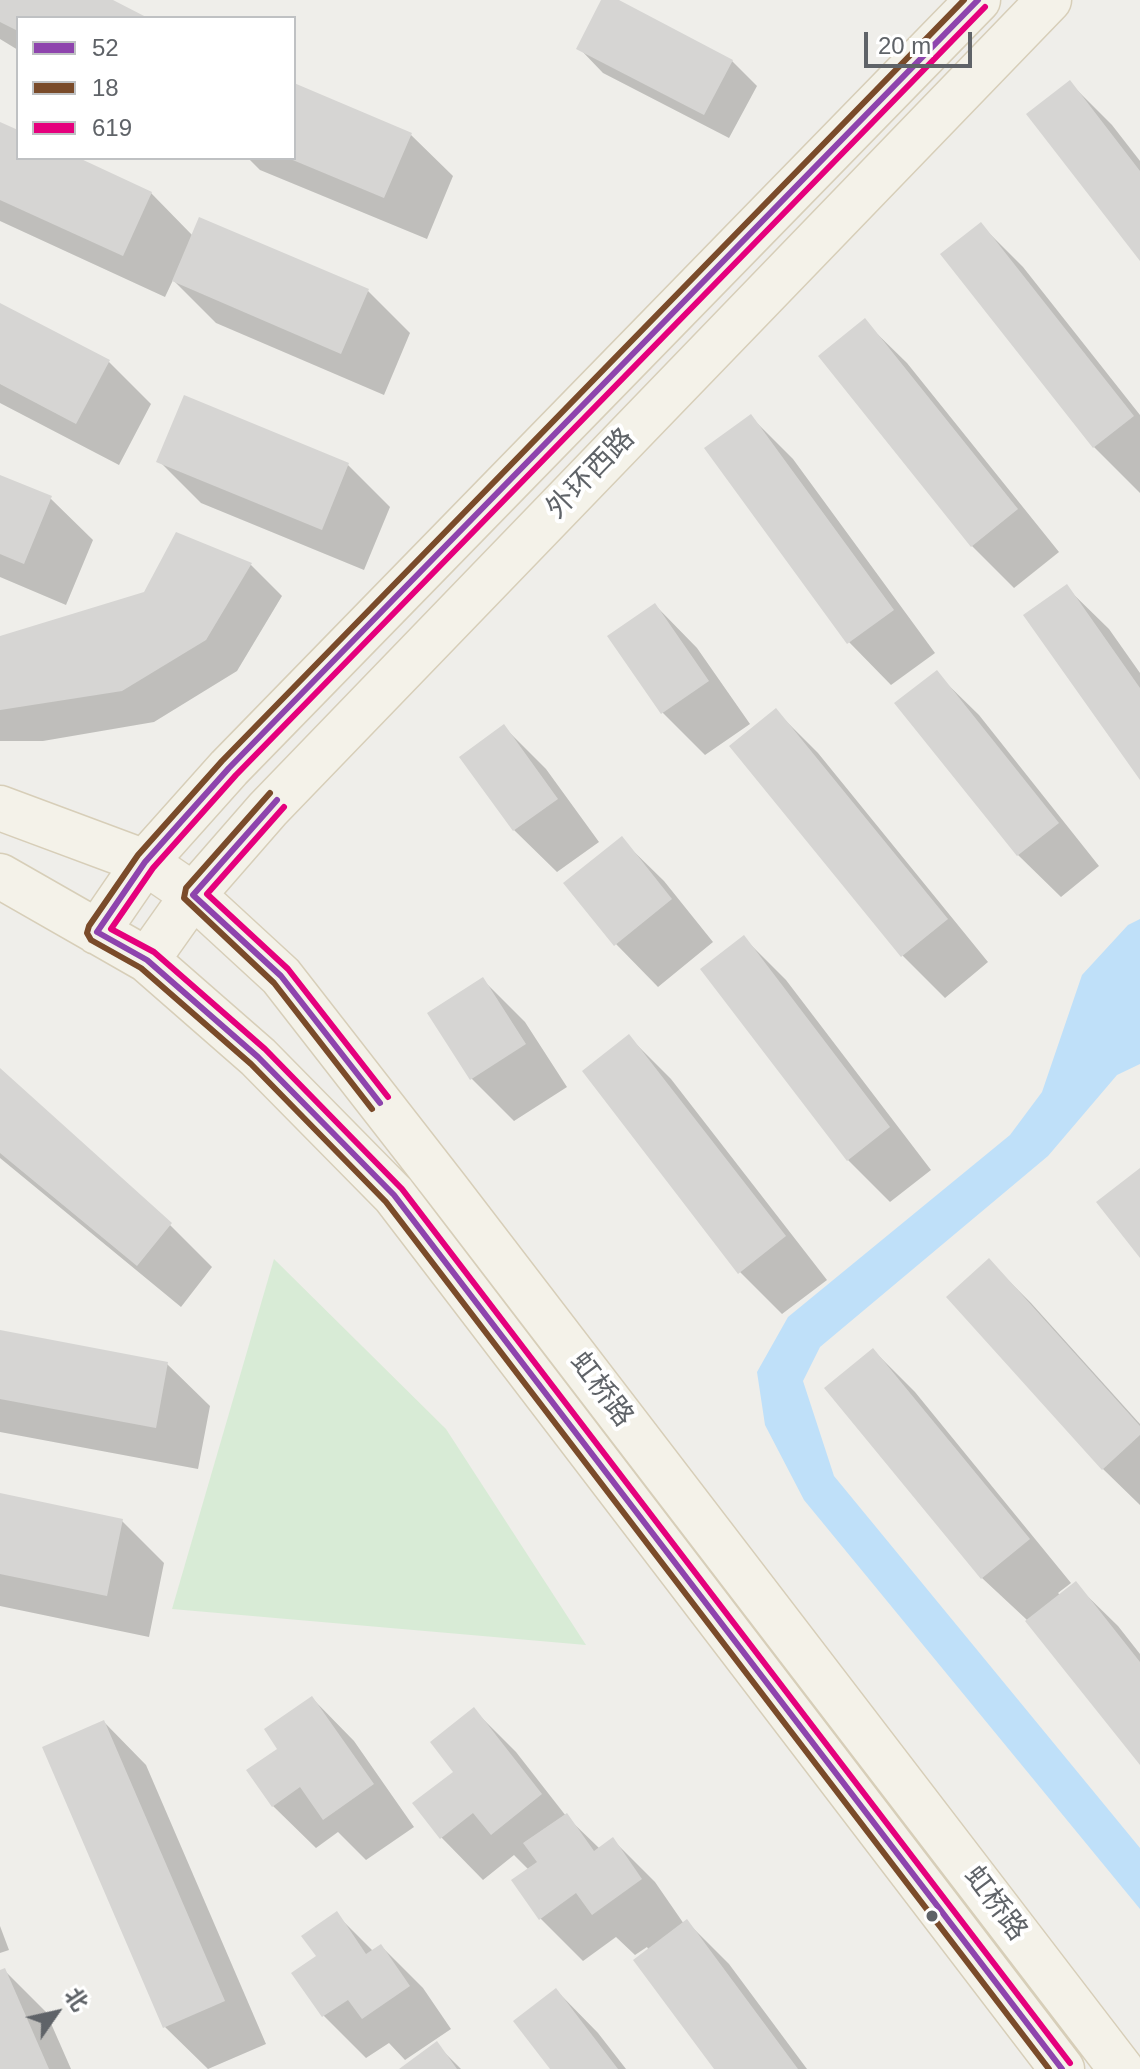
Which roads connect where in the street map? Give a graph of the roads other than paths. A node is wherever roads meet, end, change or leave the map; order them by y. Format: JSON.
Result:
{"nodes":[{"id":1,"x":978,"y":0,"type":"edge"},
{"id":2,"x":1049,"y":0,"type":"edge"},
{"id":3,"x":0,"y":808,"type":"edge"},
{"id":4,"x":145,"y":862,"type":"junction"},
{"id":5,"x":0,"y":876,"type":"edge"},
{"id":6,"x":193,"y":895,"type":"junction"},
{"id":7,"x":97,"y":932,"type":"junction"},
{"id":8,"x":147,"y":960,"type":"junction"},
{"id":9,"x":1062,"y":2069,"type":"edge"},
{"id":10,"x":1121,"y":2069,"type":"edge"}],
"edges":[{"from":1,"to":4,"type":"main road","name":"外环西路"},
{"from":2,"to":6,"type":"main road","name":"外环西路"},
{"from":3,"to":4,"type":"main road","name":"虹桥路"},
{"from":4,"to":6,"type":"main road","name":"虹桥路"},
{"from":4,"to":7,"type":"main road","name":"外环西路"},
{"from":5,"to":7,"type":"main road","name":"虹桥路"},
{"from":6,"to":8,"type":"main road","name":"外环西路"},
{"from":6,"to":10,"type":"main road","name":"虹桥路"},
{"from":7,"to":8,"type":"main road","name":"虹桥路"},
{"from":8,"to":9,"type":"main road","name":"虹桥路"}]}
